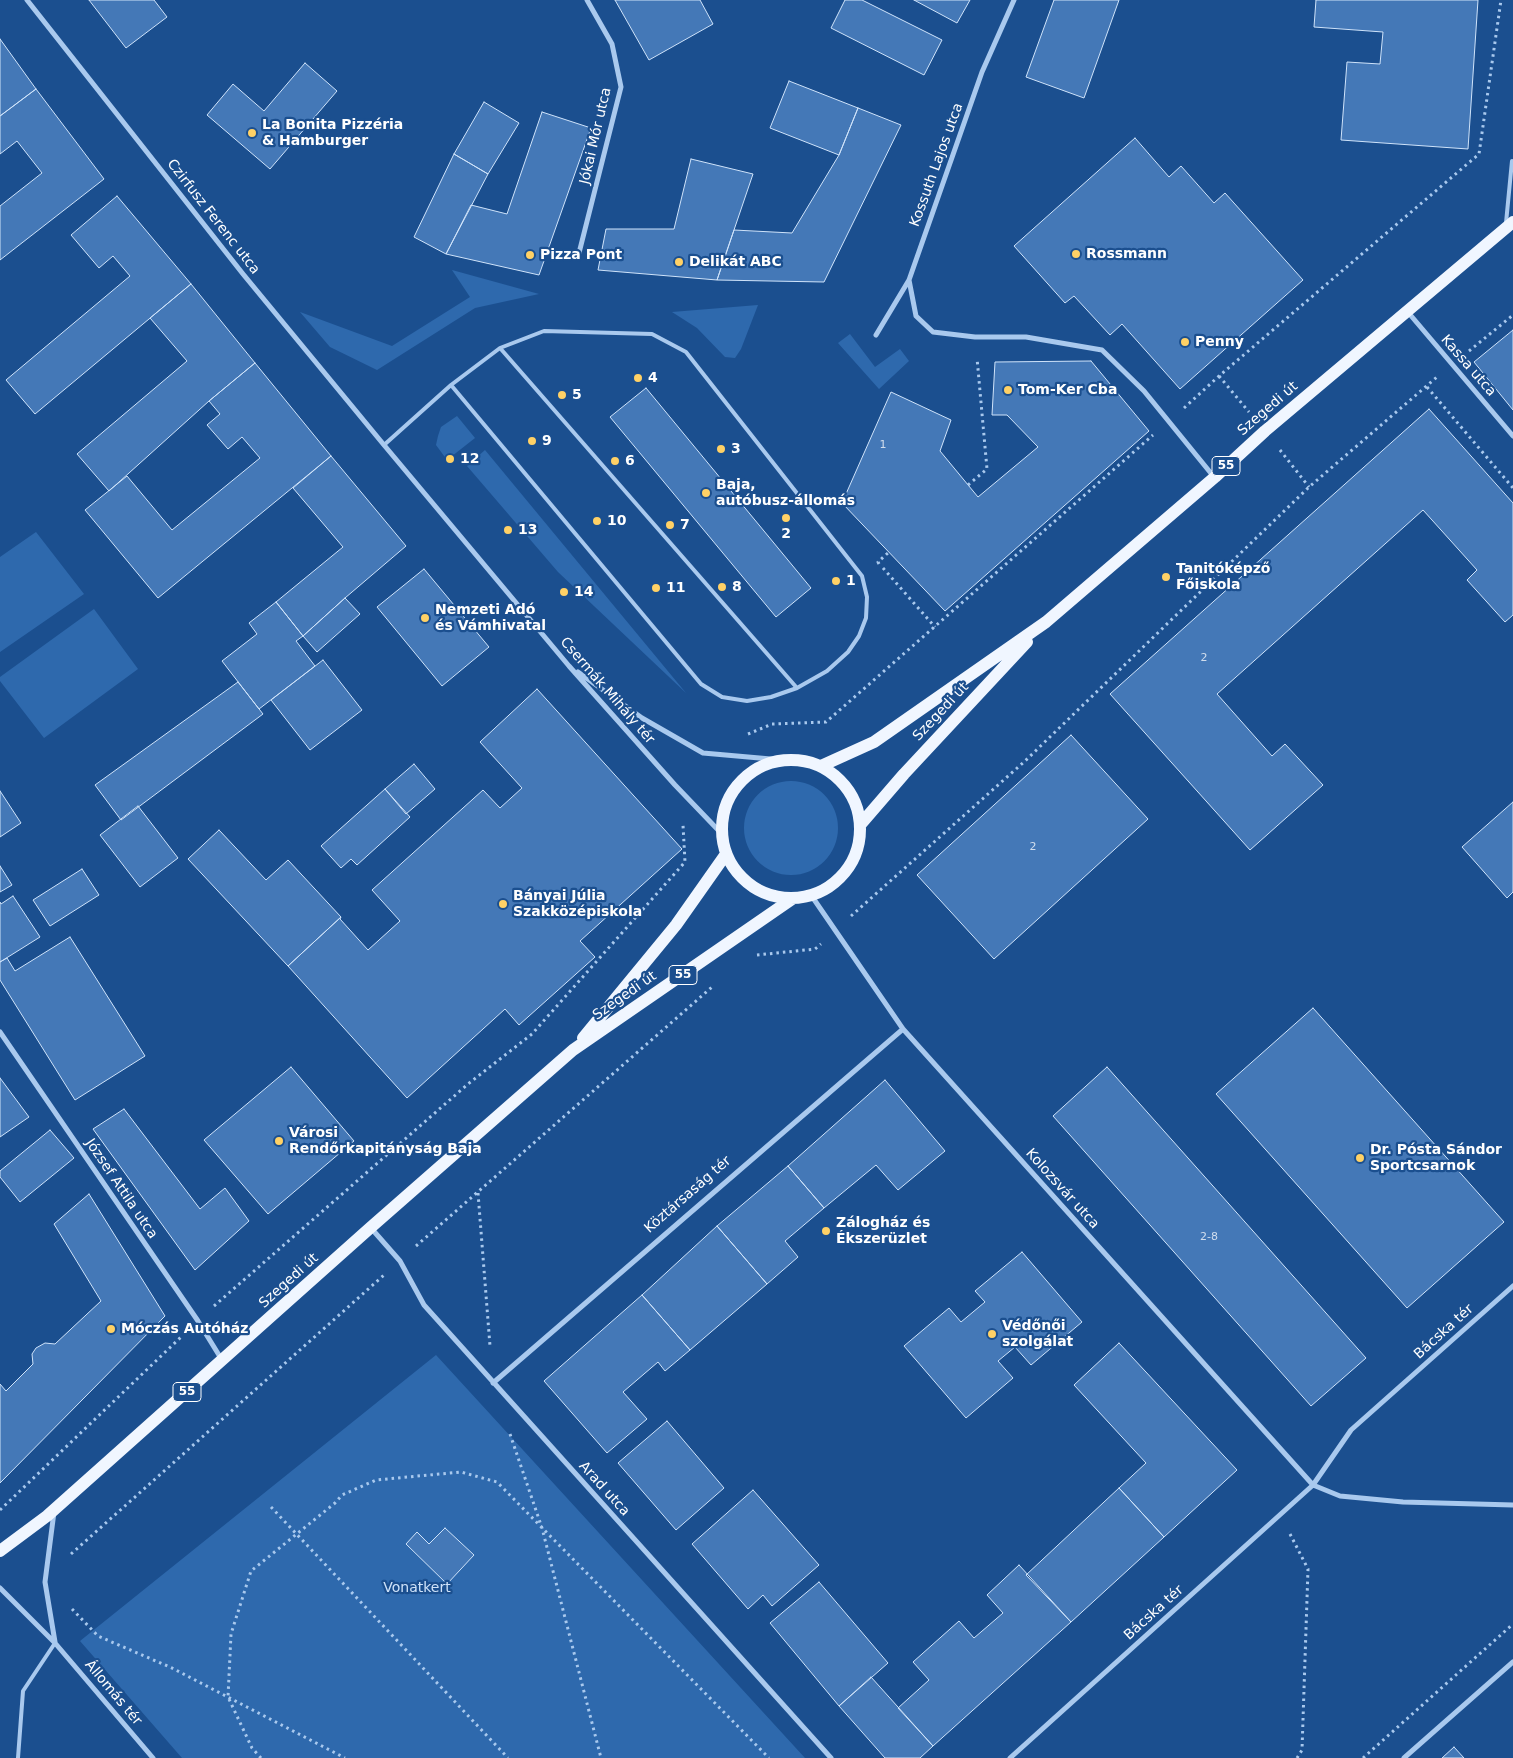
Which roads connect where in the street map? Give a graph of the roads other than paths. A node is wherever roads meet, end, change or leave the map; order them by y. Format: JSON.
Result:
{"nodes":[{"id":1,"x":27,"y":0,"type":"edge"},
{"id":2,"x":587,"y":0,"type":"edge"},
{"id":3,"x":1014,"y":0,"type":"edge"},
{"id":4,"x":1512,"y":161,"type":"edge"},
{"id":5,"x":1509,"y":225,"type":"edge"},
{"id":6,"x":579,"y":253,"type":"dead end"},
{"id":7,"x":909,"y":280,"type":"junction"},
{"id":8,"x":1406,"y":311,"type":"junction"},
{"id":9,"x":876,"y":335,"type":"dead end"},
{"id":10,"x":500,"y":348,"type":"junction"},
{"id":11,"x":451,"y":385,"type":"junction"},
{"id":12,"x":1513,"y":436,"type":"edge"},
{"id":13,"x":384,"y":445,"type":"junction"},
{"id":14,"x":1215,"y":477,"type":"junction"},
{"id":15,"x":1046,"y":622,"type":"junction"},
{"id":16,"x":569,"y":666,"type":"junction"},
{"id":17,"x":797,"y":688,"type":"junction"},
{"id":18,"x":782,"y":760,"type":"junction"},
{"id":19,"x":821,"y":766,"type":"junction"},
{"id":20,"x":860,"y":825,"type":"junction"},
{"id":21,"x":721,"y":833,"type":"junction"},
{"id":22,"x":726,"y":854,"type":"junction"},
{"id":23,"x":811,"y":895,"type":"junction"},
{"id":24,"x":792,"y":899,"type":"junction"},
{"id":25,"x":903,"y":1029,"type":"junction"},
{"id":26,"x":0,"y":1032,"type":"edge"},
{"id":27,"x":573,"y":1050,"type":"junction"},
{"id":28,"x":370,"y":1228,"type":"junction"},
{"id":29,"x":1513,"y":1286,"type":"edge"},
{"id":30,"x":222,"y":1360,"type":"junction"},
{"id":31,"x":493,"y":1383,"type":"junction"},
{"id":32,"x":1312,"y":1485,"type":"junction"},
{"id":33,"x":1513,"y":1505,"type":"edge"},
{"id":34,"x":54,"y":1509,"type":"junction"},
{"id":35,"x":0,"y":1551,"type":"edge"},
{"id":36,"x":0,"y":1588,"type":"edge"},
{"id":37,"x":55,"y":1643,"type":"junction"},
{"id":38,"x":1513,"y":1662,"type":"edge"},
{"id":39,"x":18,"y":1758,"type":"edge"},
{"id":40,"x":153,"y":1758,"type":"edge"},
{"id":41,"x":831,"y":1758,"type":"edge"},
{"id":42,"x":1010,"y":1758,"type":"edge"},
{"id":43,"x":1404,"y":1758,"type":"edge"}],
"edges":[{"from":1,"to":13,"type":"street","name":"Czirfusz Ferenc utca"},
{"from":2,"to":6,"type":"street","name":"Jókai Mór utca"},
{"from":3,"to":7,"type":"street","name":"Kossuth Lajos utca"},
{"from":4,"to":5,"type":"lane"},
{"from":5,"to":8,"type":"main road","name":"Szegedi út","number":"55"},
{"from":7,"to":9,"type":"street","name":"Kossuth Lajos utca"},
{"from":7,"to":14,"type":"street"},
{"from":8,"to":12,"type":"street","name":"Kassa utca"},
{"from":8,"to":14,"type":"main road","name":"Szegedi út","number":"55"},
{"from":10,"to":11,"type":"lane"},
{"from":10,"to":17,"type":"lane"},
{"from":10,"to":17,"type":"lane"},
{"from":11,"to":13,"type":"lane"},
{"from":11,"to":17,"type":"lane"},
{"from":13,"to":16,"type":"street","name":"Csermák Mihály tér"},
{"from":14,"to":15,"type":"main road","name":"Szegedi út","number":"55"},
{"from":15,"to":19,"type":"main road","name":"Szegedi út","number":"55"},
{"from":15,"to":20,"type":"main road","name":"Szegedi út","number":"55"},
{"from":16,"to":18,"type":"street"},
{"from":16,"to":21,"type":"street","name":"Csermák Mihály tér"},
{"from":18,"to":19,"type":"main road","number":"55"},
{"from":18,"to":21,"type":"main road","number":"55"},
{"from":19,"to":20,"type":"main road","number":"55"},
{"from":20,"to":23,"type":"main road","number":"55"},
{"from":21,"to":22,"type":"main road","number":"55"},
{"from":22,"to":24,"type":"main road","number":"55"},
{"from":22,"to":27,"type":"main road","name":"Szegedi út","number":"55"},
{"from":23,"to":24,"type":"main road","number":"55"},
{"from":23,"to":25,"type":"street","name":"Kolozsvár utca"},
{"from":24,"to":27,"type":"main road","name":"Szegedi út","number":"55"},
{"from":25,"to":31,"type":"street","name":"Köztársaság tér"},
{"from":25,"to":32,"type":"street","name":"Kolozsvár utca"},
{"from":26,"to":30,"type":"street","name":"József Attila utca"},
{"from":27,"to":28,"type":"main road","name":"Szegedi út","number":"55"},
{"from":28,"to":30,"type":"main road","name":"Szegedi út","number":"55"},
{"from":28,"to":31,"type":"street","name":"Arad utca"},
{"from":29,"to":32,"type":"street","name":"Bácska tér"},
{"from":30,"to":34,"type":"main road","name":"Szegedi út","number":"55"},
{"from":31,"to":41,"type":"street","name":"Arad utca"},
{"from":32,"to":33,"type":"street"},
{"from":32,"to":42,"type":"street","name":"Bácska tér"},
{"from":34,"to":35,"type":"main road","name":"Szegedi út","number":"55"},
{"from":34,"to":37,"type":"street"},
{"from":36,"to":37,"type":"street","name":"Állomás tér"},
{"from":37,"to":39,"type":"lane"},
{"from":37,"to":40,"type":"street","name":"Állomás tér"},
{"from":38,"to":43,"type":"street"}]}
